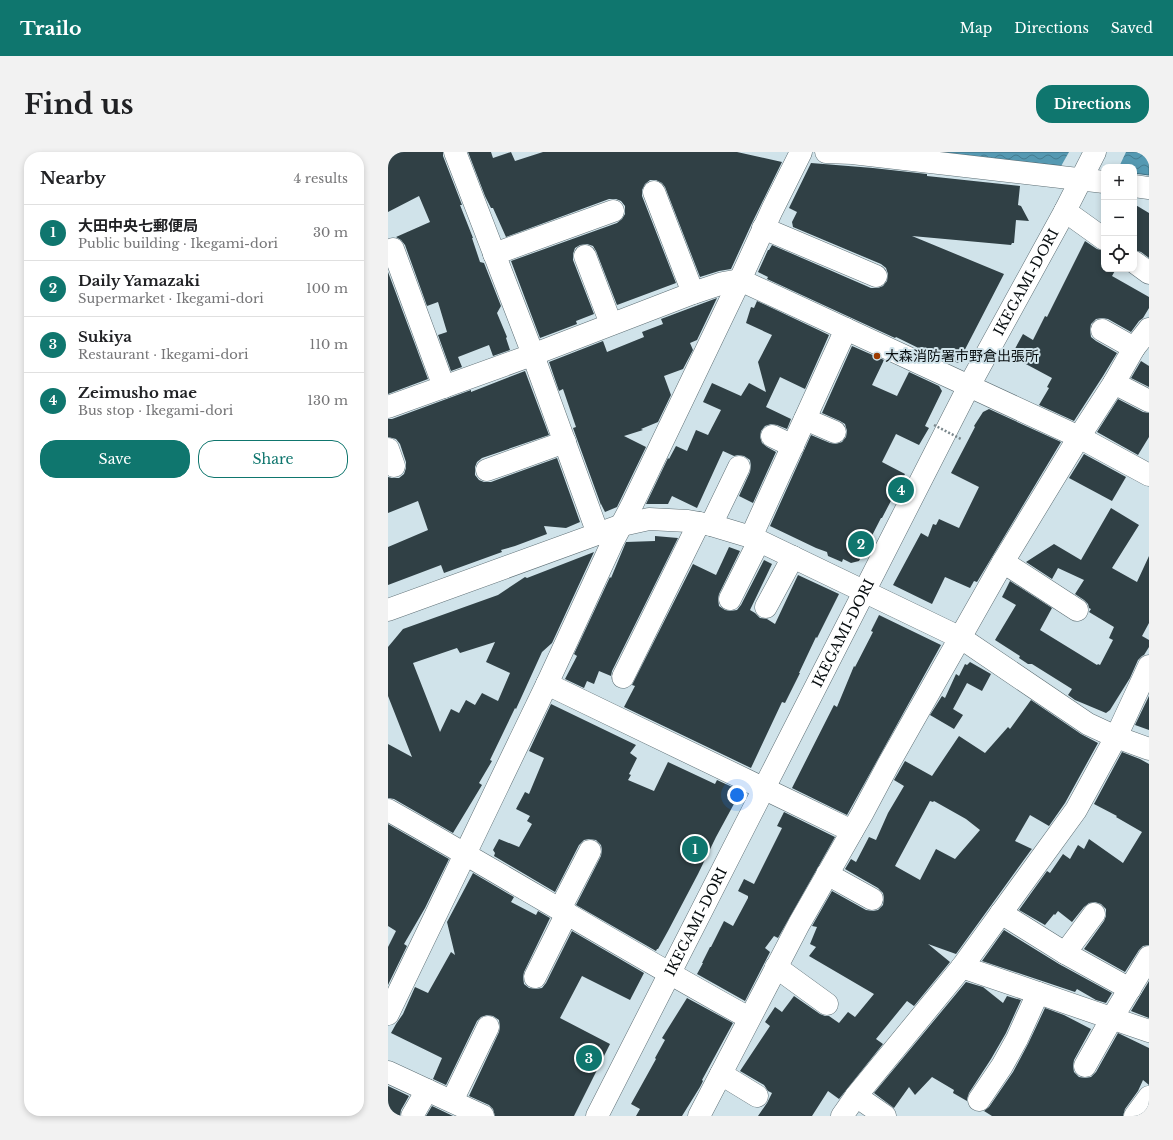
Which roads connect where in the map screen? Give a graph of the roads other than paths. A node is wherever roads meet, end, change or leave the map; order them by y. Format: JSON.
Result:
{"nodes":[{"id":1,"x":455,"y":152,"type":"edge"},
{"id":2,"x":801,"y":152,"type":"edge"},
{"id":3,"x":826,"y":152,"type":"edge"},
{"id":4,"x":1094,"y":152,"type":"edge"},
{"id":5,"x":1083,"y":176,"type":"junction"},
{"id":6,"x":1101,"y":181,"type":"edge"},
{"id":7,"x":1137,"y":186,"type":"edge"},
{"id":8,"x":1149,"y":188,"type":"edge"},
{"id":9,"x":654,"y":192,"type":"dead end"},
{"id":10,"x":613,"y":211,"type":"dead end"},
{"id":11,"x":1065,"y":211,"type":"junction"},
{"id":12,"x":764,"y":228,"type":"junction"},
{"id":13,"x":1101,"y":238,"type":"edge"},
{"id":14,"x":393,"y":249,"type":"dead end"},
{"id":15,"x":494,"y":254,"type":"junction"},
{"id":16,"x":585,"y":256,"type":"dead end"},
{"id":17,"x":1137,"y":264,"type":"edge"},
{"id":18,"x":1149,"y":273,"type":"edge"},
{"id":19,"x":876,"y":276,"type":"dead end"},
{"id":20,"x":740,"y":280,"type":"junction"},
{"id":21,"x":693,"y":293,"type":"junction"},
{"id":22,"x":611,"y":324,"type":"junction"},
{"id":23,"x":846,"y":329,"type":"junction"},
{"id":24,"x":1149,"y":329,"type":"edge"},
{"id":25,"x":1102,"y":330,"type":"dead end"},
{"id":26,"x":1134,"y":348,"type":"junction"},
{"id":27,"x":532,"y":355,"type":"junction"},
{"id":28,"x":1114,"y":383,"type":"junction"},
{"id":29,"x":970,"y":386,"type":"junction"},
{"id":30,"x":444,"y":387,"type":"junction"},
{"id":31,"x":1149,"y":401,"type":"edge"},
{"id":32,"x":388,"y":407,"type":"edge"},
{"id":33,"x":805,"y":419,"type":"junction"},
{"id":34,"x":835,"y":432,"type":"dead end"},
{"id":35,"x":772,"y":436,"type":"dead end"},
{"id":36,"x":1079,"y":437,"type":"junction"},
{"id":37,"x":565,"y":442,"type":"junction"},
{"id":38,"x":792,"y":446,"type":"junction"},
{"id":39,"x":739,"y":467,"type":"dead end"},
{"id":40,"x":487,"y":470,"type":"dead end"},
{"id":41,"x":1149,"y":475,"type":"edge"},
{"id":42,"x":705,"y":524,"type":"junction"},
{"id":43,"x":622,"y":525,"type":"junction"},
{"id":44,"x":598,"y":534,"type":"junction"},
{"id":45,"x":755,"y":539,"type":"junction"},
{"id":46,"x":793,"y":557,"type":"junction"},
{"id":47,"x":1003,"y":562,"type":"junction"},
{"id":48,"x":865,"y":591,"type":"junction"},
{"id":49,"x":730,"y":599,"type":"dead end"},
{"id":50,"x":766,"y":607,"type":"dead end"},
{"id":51,"x":388,"y":610,"type":"edge"},
{"id":52,"x":1077,"y":610,"type":"dead end"},
{"id":53,"x":961,"y":638,"type":"junction"},
{"id":54,"x":1149,"y":666,"type":"edge"},
{"id":55,"x":624,"y":677,"type":"dead end"},
{"id":56,"x":547,"y":684,"type":"junction"},
{"id":57,"x":1116,"y":737,"type":"junction"},
{"id":58,"x":1149,"y":749,"type":"edge"},
{"id":59,"x":764,"y":788,"type":"junction"},
{"id":60,"x":388,"y":810,"type":"edge"},
{"id":61,"x":852,"y":831,"type":"junction"},
{"id":62,"x":590,"y":851,"type":"dead end"},
{"id":63,"x":465,"y":853,"type":"junction"},
{"id":64,"x":827,"y":874,"type":"junction"},
{"id":65,"x":872,"y":899,"type":"dead end"},
{"id":66,"x":564,"y":911,"type":"junction"},
{"id":67,"x":1001,"y":913,"type":"junction"},
{"id":68,"x":1094,"y":914,"type":"dead end"},
{"id":69,"x":1065,"y":953,"type":"junction"},
{"id":70,"x":1149,"y":958,"type":"edge"},
{"id":71,"x":776,"y":967,"type":"junction"},
{"id":72,"x":962,"y":967,"type":"junction"},
{"id":73,"x":670,"y":974,"type":"junction"},
{"id":74,"x":535,"y":977,"type":"dead end"},
{"id":75,"x":1130,"y":989,"type":"junction"},
{"id":76,"x":1038,"y":993,"type":"junction"},
{"id":77,"x":827,"y":1004,"type":"dead end"},
{"id":78,"x":388,"y":1014,"type":"edge"},
{"id":79,"x":749,"y":1018,"type":"junction"},
{"id":80,"x":1112,"y":1018,"type":"junction"},
{"id":81,"x":488,"y":1027,"type":"dead end"},
{"id":82,"x":1149,"y":1030,"type":"edge"},
{"id":83,"x":1085,"y":1066,"type":"dead end"},
{"id":84,"x":388,"y":1072,"type":"edge"},
{"id":85,"x":721,"y":1074,"type":"junction"},
{"id":86,"x":427,"y":1090,"type":"junction"},
{"id":87,"x":757,"y":1096,"type":"dead end"},
{"id":88,"x":856,"y":1096,"type":"junction"},
{"id":89,"x":1149,"y":1097,"type":"edge"},
{"id":90,"x":979,"y":1100,"type":"dead end"},
{"id":91,"x":452,"y":1101,"type":"junction"},
{"id":92,"x":412,"y":1116,"type":"edge"},
{"id":93,"x":483,"y":1116,"type":"edge"},
{"id":94,"x":597,"y":1116,"type":"edge"},
{"id":95,"x":699,"y":1116,"type":"edge"},
{"id":96,"x":842,"y":1116,"type":"edge"},
{"id":97,"x":885,"y":1116,"type":"edge"},
{"id":98,"x":1135,"y":1116,"type":"edge"}],
"edges":[{"from":1,"to":15,"type":"street"},
{"from":2,"to":12,"type":"street"},
{"from":3,"to":5,"type":"street"},
{"from":4,"to":5,"type":"street","name":"IKEGAMI-DORI"},
{"from":5,"to":6,"type":"street"},
{"from":5,"to":11,"type":"street","name":"IKEGAMI-DORI"},
{"from":7,"to":8,"type":"street"},
{"from":9,"to":21,"type":"street"},
{"from":10,"to":15,"type":"street"},
{"from":11,"to":13,"type":"street"},
{"from":11,"to":29,"type":"street","name":"IKEGAMI-DORI"},
{"from":12,"to":19,"type":"street"},
{"from":12,"to":20,"type":"street"},
{"from":14,"to":30,"type":"street"},
{"from":15,"to":27,"type":"street"},
{"from":16,"to":22,"type":"street"},
{"from":17,"to":18,"type":"street"},
{"from":20,"to":21,"type":"street"},
{"from":20,"to":23,"type":"street"},
{"from":20,"to":43,"type":"street"},
{"from":21,"to":22,"type":"street"},
{"from":22,"to":27,"type":"street"},
{"from":23,"to":29,"type":"street"},
{"from":23,"to":33,"type":"street"},
{"from":24,"to":26,"type":"street"},
{"from":25,"to":26,"type":"street"},
{"from":26,"to":28,"type":"street"},
{"from":27,"to":30,"type":"street"},
{"from":27,"to":37,"type":"street"},
{"from":28,"to":31,"type":"street"},
{"from":28,"to":36,"type":"street"},
{"from":29,"to":36,"type":"street"},
{"from":29,"to":48,"type":"street","name":"IKEGAMI-DORI"},
{"from":30,"to":32,"type":"street"},
{"from":33,"to":34,"type":"street"},
{"from":33,"to":38,"type":"street"},
{"from":35,"to":38,"type":"street"},
{"from":36,"to":41,"type":"street"},
{"from":36,"to":47,"type":"street"},
{"from":37,"to":40,"type":"street"},
{"from":37,"to":44,"type":"street"},
{"from":38,"to":45,"type":"street"},
{"from":39,"to":42,"type":"street"},
{"from":42,"to":43,"type":"street"},
{"from":42,"to":45,"type":"street"},
{"from":42,"to":55,"type":"street"},
{"from":43,"to":44,"type":"street"},
{"from":43,"to":56,"type":"street"},
{"from":44,"to":51,"type":"street"},
{"from":45,"to":46,"type":"street"},
{"from":45,"to":49,"type":"street"},
{"from":46,"to":48,"type":"street"},
{"from":46,"to":50,"type":"street"},
{"from":47,"to":52,"type":"street"},
{"from":47,"to":53,"type":"street"},
{"from":48,"to":53,"type":"street"},
{"from":48,"to":59,"type":"street","name":"IKEGAMI-DORI"},
{"from":53,"to":57,"type":"street"},
{"from":53,"to":61,"type":"street"},
{"from":54,"to":57,"type":"street"},
{"from":56,"to":59,"type":"street"},
{"from":56,"to":63,"type":"street"},
{"from":57,"to":58,"type":"street"},
{"from":57,"to":67,"type":"street"},
{"from":59,"to":61,"type":"street"},
{"from":59,"to":73,"type":"street","name":"IKEGAMI-DORI"},
{"from":60,"to":63,"type":"street"},
{"from":61,"to":64,"type":"street"},
{"from":62,"to":66,"type":"street"},
{"from":63,"to":66,"type":"street"},
{"from":63,"to":78,"type":"street"},
{"from":64,"to":65,"type":"street"},
{"from":64,"to":71,"type":"street"},
{"from":66,"to":73,"type":"street"},
{"from":66,"to":74,"type":"street"},
{"from":67,"to":69,"type":"street"},
{"from":67,"to":72,"type":"street"},
{"from":68,"to":69,"type":"street"},
{"from":69,"to":75,"type":"street"},
{"from":70,"to":75,"type":"street"},
{"from":71,"to":77,"type":"street"},
{"from":71,"to":79,"type":"street"},
{"from":72,"to":76,"type":"street"},
{"from":72,"to":88,"type":"street"},
{"from":73,"to":79,"type":"street"},
{"from":73,"to":94,"type":"street","name":"IKEGAMI-DORI"},
{"from":75,"to":80,"type":"street"},
{"from":76,"to":80,"type":"street"},
{"from":76,"to":90,"type":"street"},
{"from":79,"to":85,"type":"street"},
{"from":80,"to":82,"type":"street"},
{"from":80,"to":83,"type":"street"},
{"from":81,"to":91,"type":"street"},
{"from":84,"to":86,"type":"street"},
{"from":85,"to":87,"type":"street"},
{"from":85,"to":95,"type":"street"},
{"from":86,"to":91,"type":"street"},
{"from":86,"to":92,"type":"street"},
{"from":88,"to":96,"type":"street"},
{"from":88,"to":97,"type":"street"},
{"from":89,"to":98,"type":"street"},
{"from":91,"to":93,"type":"street"}]}
